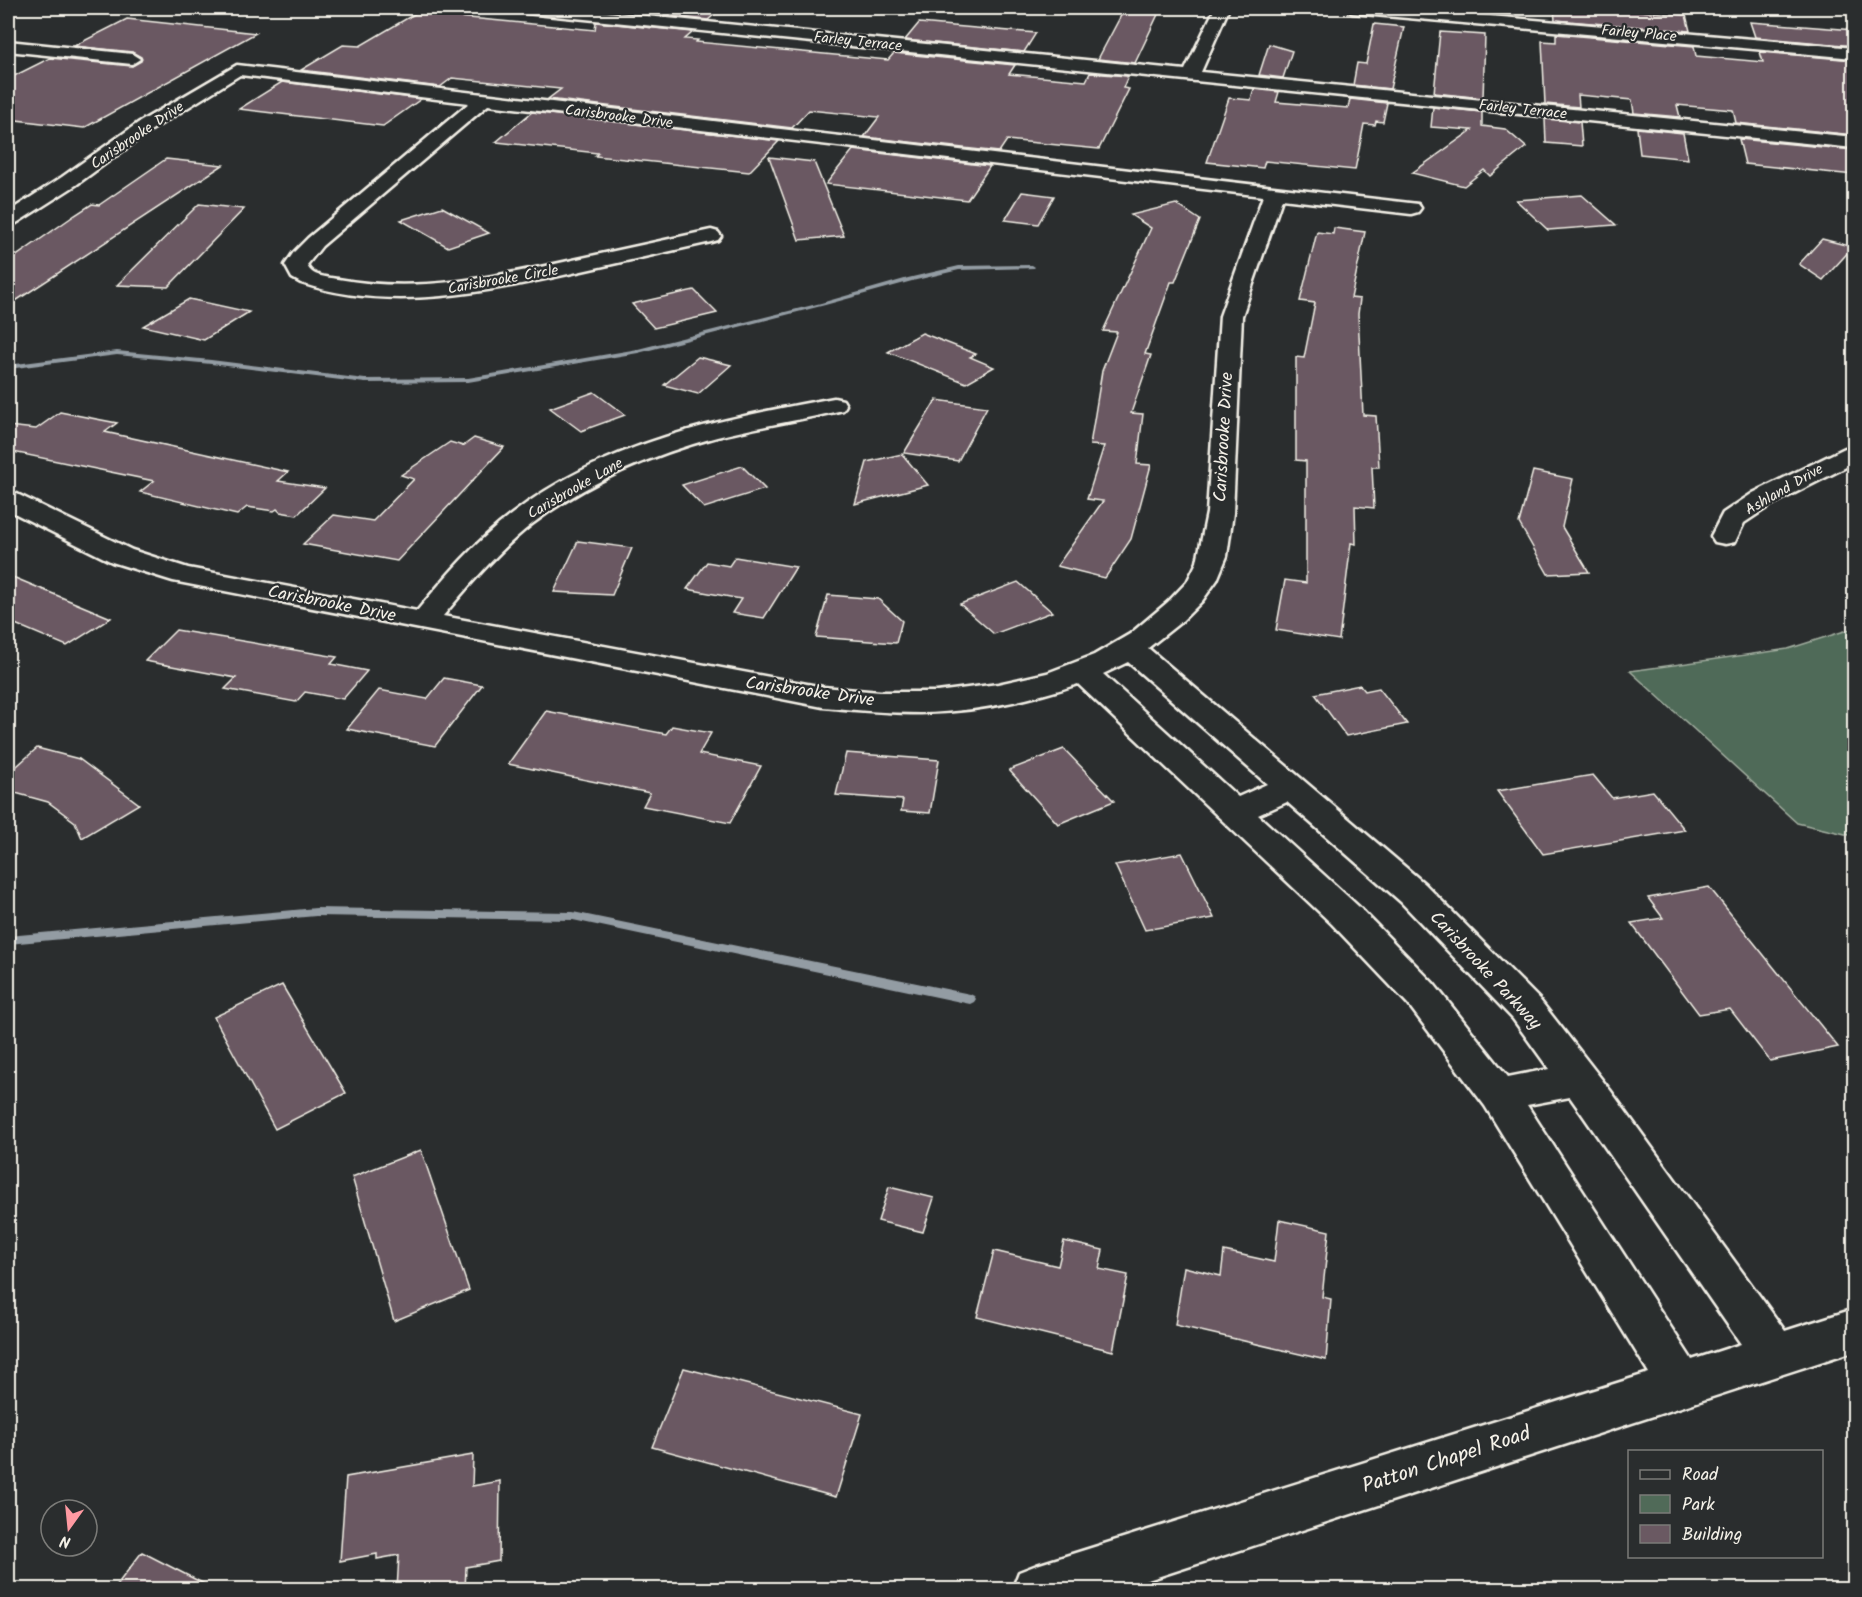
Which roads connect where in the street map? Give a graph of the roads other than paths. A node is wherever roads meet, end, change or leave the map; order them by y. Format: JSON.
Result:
{"nodes":[{"id":1,"x":526,"y":8,"type":"edge"},
{"id":2,"x":1222,"y":8,"type":"edge"},
{"id":3,"x":1352,"y":8,"type":"edge"},
{"id":4,"x":12,"y":49,"type":"edge"},
{"id":5,"x":1854,"y":53,"type":"edge"},
{"id":6,"x":132,"y":60,"type":"dead end"},
{"id":7,"x":1191,"y":75,"type":"junction"},
{"id":8,"x":483,"y":100,"type":"junction"},
{"id":9,"x":1854,"y":142,"type":"edge"},
{"id":10,"x":1274,"y":192,"type":"junction"},
{"id":11,"x":1411,"y":208,"type":"dead end"},
{"id":12,"x":8,"y":220,"type":"edge"},
{"id":13,"x":711,"y":236,"type":"dead end"},
{"id":14,"x":834,"y":405,"type":"dead end"},
{"id":15,"x":1854,"y":453,"type":"edge"},
{"id":16,"x":8,"y":500,"type":"edge"},
{"id":17,"x":1725,"y":536,"type":"dead end"},
{"id":18,"x":424,"y":621,"type":"junction"},
{"id":19,"x":1129,"y":647,"type":"junction"},
{"id":20,"x":1083,"y":672,"type":"junction"},
{"id":21,"x":1290,"y":787,"type":"junction"},
{"id":22,"x":1234,"y":812,"type":"junction"},
{"id":23,"x":1578,"y":1078,"type":"junction"},
{"id":24,"x":1499,"y":1095,"type":"junction"},
{"id":25,"x":1854,"y":1330,"type":"edge"},
{"id":26,"x":1775,"y":1355,"type":"junction"},
{"id":27,"x":1681,"y":1384,"type":"junction"},
{"id":28,"x":1037,"y":1590,"type":"edge"}],
"edges":[{"from":1,"to":7,"type":"street","name":"Farley Terrace"},
{"from":2,"to":7,"type":"street"},
{"from":3,"to":5,"type":"street","name":"Farley Place"},
{"from":4,"to":6,"type":"street"},
{"from":7,"to":9,"type":"street","name":"Farley Terrace"},
{"from":8,"to":10,"type":"street","name":"Carisbrooke Drive"},
{"from":8,"to":12,"type":"street","name":"Carisbrooke Drive"},
{"from":8,"to":13,"type":"street","name":"Carisbrooke Circle"},
{"from":10,"to":11,"type":"street","name":"Carisbrooke Drive"},
{"from":10,"to":19,"type":"street","name":"Carisbrooke Drive"},
{"from":14,"to":18,"type":"street","name":"Carisbrooke Lane"},
{"from":15,"to":17,"type":"street","name":"Ashland Drive"},
{"from":16,"to":18,"type":"street","name":"Carisbrooke Drive"},
{"from":18,"to":20,"type":"street","name":"Carisbrooke Drive"},
{"from":19,"to":20,"type":"street","name":"Carisbrooke Drive"},
{"from":19,"to":21,"type":"street","name":"Carisbrooke Parkway"},
{"from":20,"to":22,"type":"street"},
{"from":21,"to":22,"type":"street"},
{"from":21,"to":23,"type":"street","name":"Carisbrooke Parkway"},
{"from":22,"to":24,"type":"street"},
{"from":23,"to":24,"type":"street"},
{"from":23,"to":26,"type":"street","name":"Carisbrooke Parkway"},
{"from":24,"to":27,"type":"street"},
{"from":25,"to":26,"type":"street","name":"Patton Chapel Road"},
{"from":26,"to":27,"type":"street","name":"Patton Chapel Road"},
{"from":27,"to":28,"type":"street","name":"Patton Chapel Road"}]}
